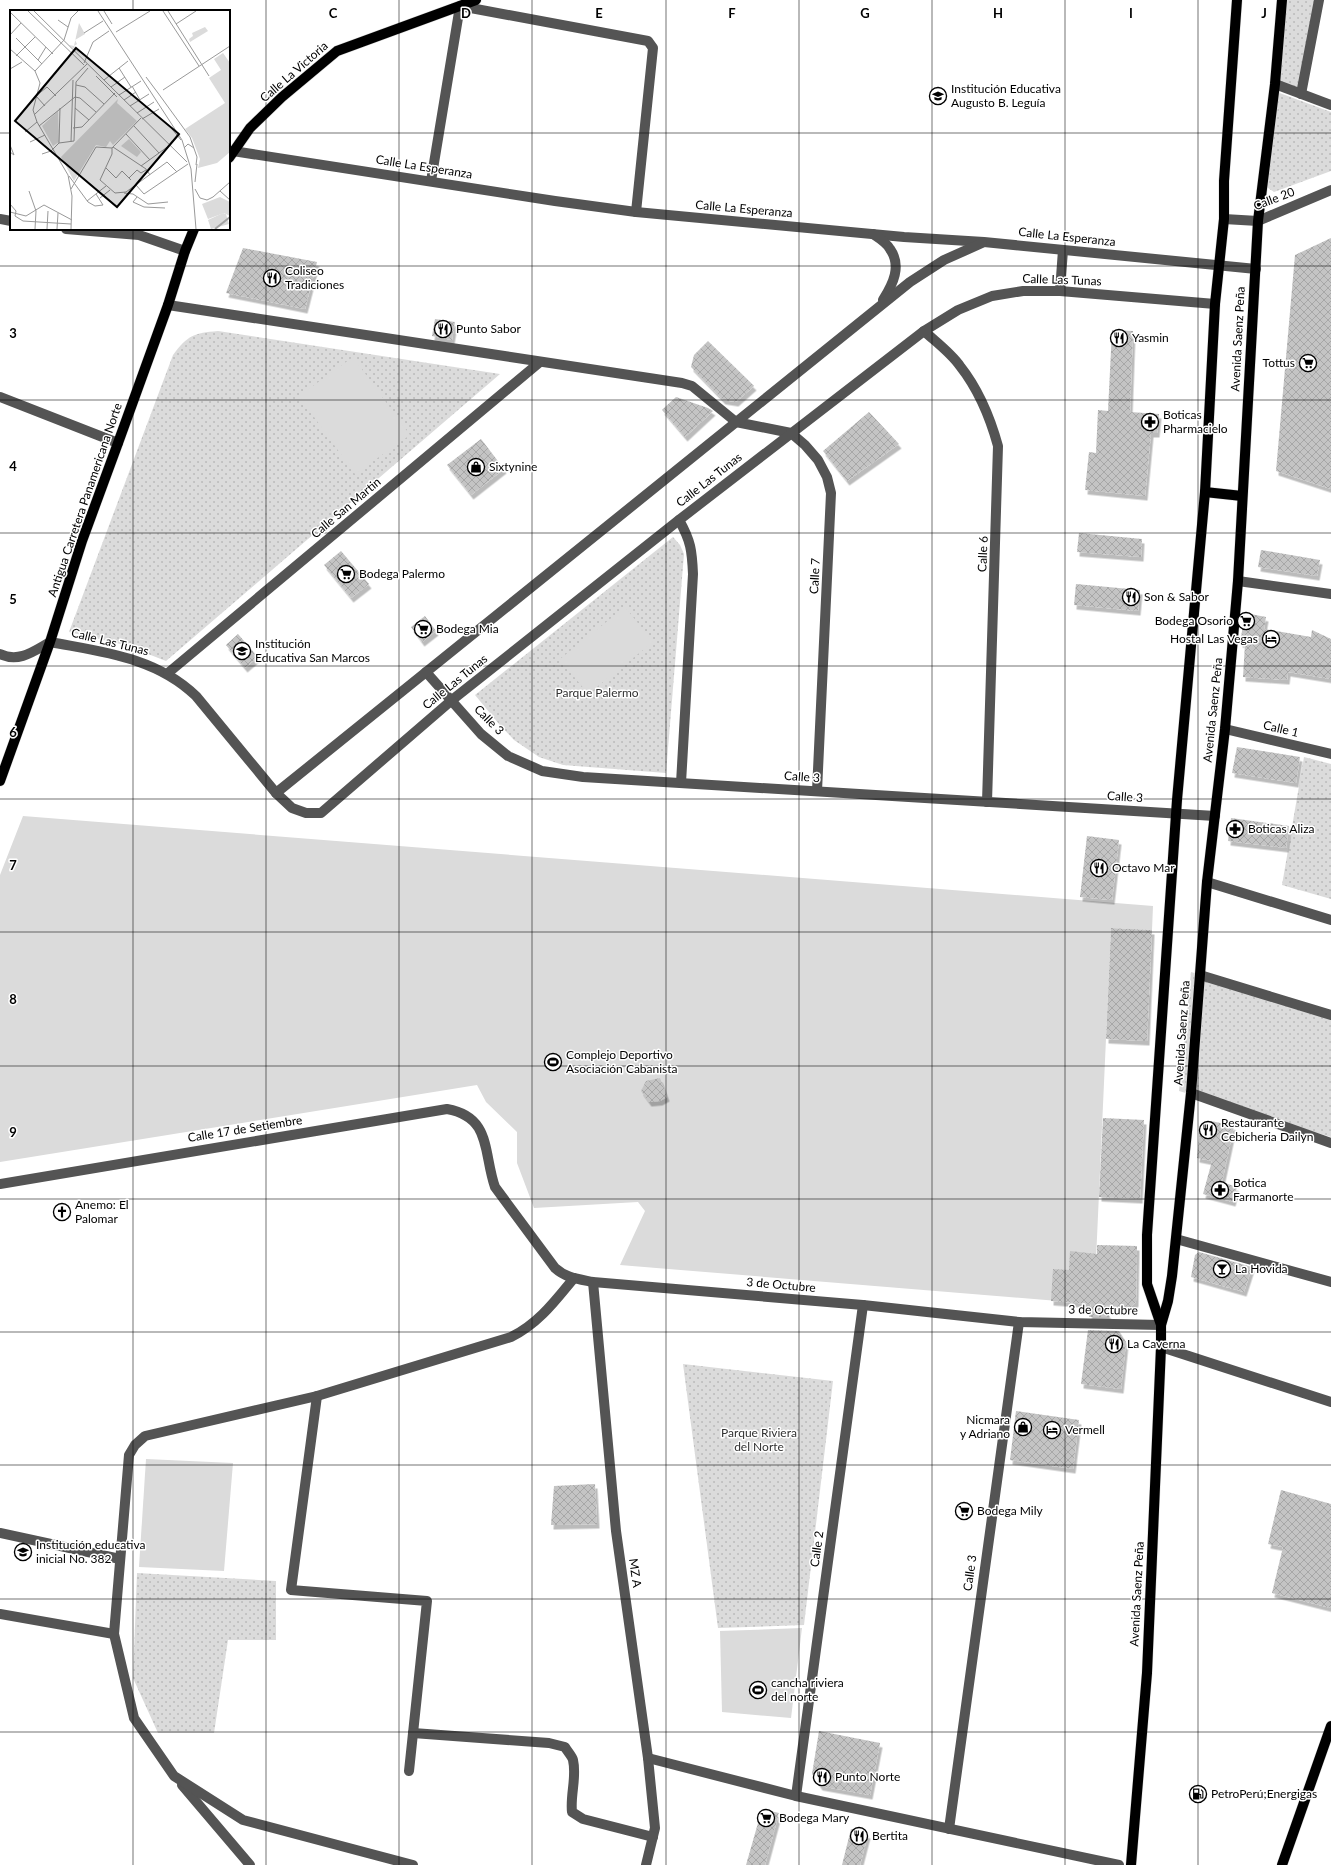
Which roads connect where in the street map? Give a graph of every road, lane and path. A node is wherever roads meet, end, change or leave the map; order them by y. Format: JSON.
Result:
{"nodes":[{"id":1,"x":476,"y":0,"type":"edge"},
{"id":2,"x":1237,"y":0,"type":"edge"},
{"id":3,"x":1282,"y":0,"type":"edge"},
{"id":4,"x":1319,"y":0,"type":"edge"},
{"id":5,"x":460,"y":6,"type":"junction"},
{"id":6,"x":1275,"y":84,"type":"junction"},
{"id":7,"x":1301,"y":94,"type":"junction"},
{"id":8,"x":1331,"y":105,"type":"edge"},
{"id":9,"x":231,"y":155,"type":"edge"},
{"id":10,"x":431,"y":181,"type":"junction"},
{"id":11,"x":1331,"y":190,"type":"edge"},
{"id":12,"x":636,"y":212,"type":"junction"},
{"id":13,"x":0,"y":219,"type":"edge"},
{"id":14,"x":1224,"y":219,"type":"junction"},
{"id":15,"x":1258,"y":220,"type":"junction"},
{"id":16,"x":10,"y":221,"type":"edge"},
{"id":17,"x":78,"y":230,"type":"edge"},
{"id":18,"x":194,"y":230,"type":"edge"},
{"id":19,"x":873,"y":234,"type":"junction"},
{"id":20,"x":984,"y":242,"type":"junction"},
{"id":21,"x":185,"y":250,"type":"junction"},
{"id":22,"x":1063,"y":250,"type":"junction"},
{"id":23,"x":1219,"y":265,"type":"junction"},
{"id":24,"x":1256,"y":269,"type":"junction"},
{"id":25,"x":1060,"y":291,"type":"junction"},
{"id":26,"x":168,"y":304,"type":"junction"},
{"id":27,"x":1215,"y":304,"type":"junction"},
{"id":28,"x":878,"y":309,"type":"junction"},
{"id":29,"x":924,"y":331,"type":"junction"},
{"id":30,"x":540,"y":362,"type":"junction"},
{"id":31,"x":0,"y":398,"type":"edge"},
{"id":32,"x":736,"y":422,"type":"junction"},
{"id":33,"x":791,"y":433,"type":"junction"},
{"id":34,"x":118,"y":443,"type":"junction"},
{"id":35,"x":1205,"y":492,"type":"junction"},
{"id":36,"x":1242,"y":496,"type":"junction"},
{"id":37,"x":679,"y":520,"type":"junction"},
{"id":38,"x":1238,"y":581,"type":"junction"},
{"id":39,"x":1331,"y":594,"type":"edge"},
{"id":40,"x":50,"y":642,"type":"junction"},
{"id":41,"x":0,"y":654,"type":"edge"},
{"id":42,"x":426,"y":672,"type":"junction"},
{"id":43,"x":168,"y":673,"type":"junction"},
{"id":44,"x":452,"y":700,"type":"junction"},
{"id":45,"x":1225,"y":729,"type":"junction"},
{"id":46,"x":1331,"y":754,"type":"edge"},
{"id":47,"x":0,"y":781,"type":"edge"},
{"id":48,"x":681,"y":783,"type":"junction"},
{"id":49,"x":817,"y":791,"type":"junction"},
{"id":50,"x":276,"y":793,"type":"junction"},
{"id":51,"x":987,"y":802,"type":"junction"},
{"id":52,"x":1176,"y":814,"type":"junction"},
{"id":53,"x":1215,"y":816,"type":"junction"},
{"id":54,"x":1207,"y":882,"type":"junction"},
{"id":55,"x":1331,"y":920,"type":"edge"},
{"id":56,"x":1200,"y":975,"type":"junction"},
{"id":57,"x":1331,"y":1015,"type":"edge"},
{"id":58,"x":1191,"y":1093,"type":"junction"},
{"id":59,"x":483,"y":1136,"type":"joint"},
{"id":60,"x":1331,"y":1143,"type":"edge"},
{"id":61,"x":0,"y":1184,"type":"edge"},
{"id":62,"x":1176,"y":1239,"type":"junction"},
{"id":63,"x":574,"y":1278,"type":"junction"},
{"id":64,"x":593,"y":1282,"type":"junction"},
{"id":65,"x":1331,"y":1282,"type":"edge"},
{"id":66,"x":863,"y":1305,"type":"junction"},
{"id":67,"x":1019,"y":1322,"type":"junction"},
{"id":68,"x":1161,"y":1324,"type":"junction"},
{"id":69,"x":1161,"y":1347,"type":"junction"},
{"id":70,"x":317,"y":1396,"type":"junction"},
{"id":71,"x":1331,"y":1402,"type":"edge"},
{"id":72,"x":0,"y":1533,"type":"edge"},
{"id":73,"x":120,"y":1558,"type":"junction"},
{"id":74,"x":0,"y":1614,"type":"edge"},
{"id":75,"x":114,"y":1634,"type":"junction"},
{"id":76,"x":1331,"y":1726,"type":"edge"},
{"id":77,"x":413,"y":1733,"type":"junction"},
{"id":78,"x":648,"y":1758,"type":"junction"},
{"id":79,"x":409,"y":1771,"type":"dead end"},
{"id":80,"x":174,"y":1776,"type":"junction"},
{"id":81,"x":796,"y":1796,"type":"junction"},
{"id":82,"x":949,"y":1829,"type":"junction"},
{"id":83,"x":653,"y":1837,"type":"junction"},
{"id":84,"x":407,"y":1864,"type":"edge"},
{"id":85,"x":250,"y":1865,"type":"edge"},
{"id":86,"x":646,"y":1865,"type":"edge"},
{"id":87,"x":1119,"y":1865,"type":"edge"},
{"id":88,"x":1131,"y":1865,"type":"edge"},
{"id":89,"x":1282,"y":1865,"type":"edge"}],
"edges":[{"from":1,"to":5,"type":"main road","name":"Calle La Victoria"},
{"from":2,"to":14,"type":"main road","name":"Avenida Saenz Peña"},
{"from":3,"to":6,"type":"main road","name":"Avenida Saenz Peña"},
{"from":4,"to":7,"type":"street"},
{"from":5,"to":9,"type":"main road","name":"Calle La Victoria"},
{"from":5,"to":10,"type":"street"},
{"from":5,"to":12,"type":"street"},
{"from":6,"to":7,"type":"street"},
{"from":6,"to":15,"type":"main road","name":"Avenida Saenz Peña"},
{"from":7,"to":8,"type":"street"},
{"from":9,"to":10,"type":"street","name":"Calle La Esperanza"},
{"from":10,"to":12,"type":"street","name":"Calle La Esperanza"},
{"from":11,"to":15,"type":"street","name":"Calle 20"},
{"from":12,"to":19,"type":"street","name":"Calle La Esperanza"},
{"from":13,"to":16,"type":"street"},
{"from":14,"to":15,"type":"street","name":"Calle 20"},
{"from":14,"to":23,"type":"main road","name":"Avenida Saenz Peña"},
{"from":15,"to":24,"type":"main road","name":"Avenida Saenz Peña"},
{"from":17,"to":21,"type":"street"},
{"from":18,"to":21,"type":"main road","name":"Antigua Carretera Panamericana Norte"},
{"from":19,"to":20,"type":"street","name":"Calle La Esperanza"},
{"from":19,"to":28,"type":"street"},
{"from":20,"to":22,"type":"street","name":"Calle La Esperanza"},
{"from":20,"to":28,"type":"street"},
{"from":21,"to":26,"type":"main road","name":"Antigua Carretera Panamericana Norte"},
{"from":22,"to":23,"type":"street","name":"Calle La Esperanza"},
{"from":22,"to":25,"type":"street"},
{"from":23,"to":24,"type":"street","name":"Calle La Esperanza"},
{"from":23,"to":27,"type":"main road","name":"Avenida Saenz Peña"},
{"from":24,"to":36,"type":"main road","name":"Avenida Saenz Peña"},
{"from":25,"to":27,"type":"street","name":"Calle Las Tunas"},
{"from":25,"to":29,"type":"street","name":"Calle Las Tunas"},
{"from":26,"to":30,"type":"street"},
{"from":26,"to":34,"type":"main road","name":"Antigua Carretera Panamericana Norte"},
{"from":27,"to":35,"type":"main road","name":"Avenida Saenz Peña"},
{"from":28,"to":32,"type":"street"},
{"from":29,"to":33,"type":"street","name":"Calle Las Tunas"},
{"from":29,"to":51,"type":"street","name":"Calle 6"},
{"from":30,"to":32,"type":"street"},
{"from":30,"to":43,"type":"street","name":"Calle San Martin"},
{"from":31,"to":34,"type":"street"},
{"from":32,"to":33,"type":"street","name":"Calle 7"},
{"from":32,"to":42,"type":"street"},
{"from":33,"to":37,"type":"street","name":"Calle Las Tunas"},
{"from":33,"to":49,"type":"street","name":"Calle 7"},
{"from":34,"to":40,"type":"main road","name":"Antigua Carretera Panamericana Norte"},
{"from":35,"to":36,"type":"main road"},
{"from":35,"to":52,"type":"main road","name":"Avenida Saenz Peña"},
{"from":36,"to":38,"type":"main road","name":"Avenida Saenz Peña"},
{"from":37,"to":44,"type":"street","name":"Calle Las Tunas"},
{"from":37,"to":48,"type":"street"},
{"from":38,"to":39,"type":"street"},
{"from":38,"to":45,"type":"main road","name":"Avenida Saenz Peña"},
{"from":40,"to":41,"type":"street"},
{"from":40,"to":43,"type":"street","name":"Calle Las Tunas"},
{"from":40,"to":47,"type":"main road","name":"Antigua Carretera Panamericana Norte"},
{"from":42,"to":44,"type":"street","name":"Calle 3"},
{"from":42,"to":50,"type":"street"},
{"from":43,"to":50,"type":"street","name":"Calle Las Tunas"},
{"from":44,"to":48,"type":"street","name":"Calle 3"},
{"from":44,"to":50,"type":"street","name":"Calle Las Tunas"},
{"from":45,"to":46,"type":"street","name":"Calle 1"},
{"from":45,"to":53,"type":"main road","name":"Avenida Saenz Peña"},
{"from":48,"to":49,"type":"street","name":"Calle 3"},
{"from":49,"to":51,"type":"street","name":"Calle 3"},
{"from":51,"to":52,"type":"street","name":"Calle 3"},
{"from":52,"to":53,"type":"street","name":"Calle 3"},
{"from":52,"to":68,"type":"main road","name":"Avenida Saenz Peña"},
{"from":53,"to":54,"type":"main road","name":"Avenida Saenz Peña"},
{"from":54,"to":55,"type":"street"},
{"from":54,"to":56,"type":"main road","name":"Avenida Saenz Peña"},
{"from":56,"to":57,"type":"street"},
{"from":56,"to":58,"type":"main road","name":"Avenida Saenz Peña"},
{"from":58,"to":60,"type":"street"},
{"from":58,"to":62,"type":"main road","name":"Avenida Saenz Peña"},
{"from":59,"to":61,"type":"street","name":"Calle 17 de Setiembre"},
{"from":59,"to":63,"type":"street","name":"3 de Octubre"},
{"from":62,"to":65,"type":"street"},
{"from":62,"to":68,"type":"main road","name":"Avenida Saenz Peña"},
{"from":63,"to":64,"type":"street","name":"3 de Octubre"},
{"from":63,"to":70,"type":"street"},
{"from":64,"to":66,"type":"street","name":"3 de Octubre"},
{"from":64,"to":78,"type":"street","name":"MZ A"},
{"from":66,"to":67,"type":"street","name":"3 de Octubre"},
{"from":66,"to":81,"type":"street","name":"Calle 2"},
{"from":67,"to":68,"type":"street","name":"3 de Octubre"},
{"from":67,"to":82,"type":"street","name":"Calle 3"},
{"from":68,"to":69,"type":"main road","name":"Avenida Saenz Peña"},
{"from":69,"to":71,"type":"street"},
{"from":69,"to":88,"type":"main road","name":"Avenida Saenz Peña"},
{"from":70,"to":73,"type":"street"},
{"from":70,"to":77,"type":"street"},
{"from":72,"to":73,"type":"street"},
{"from":73,"to":75,"type":"street"},
{"from":74,"to":75,"type":"street"},
{"from":75,"to":80,"type":"street"},
{"from":76,"to":89,"type":"main road"},
{"from":77,"to":79,"type":"street"},
{"from":77,"to":83,"type":"street"},
{"from":78,"to":81,"type":"street"},
{"from":78,"to":83,"type":"street","name":"MZ A"},
{"from":80,"to":84,"type":"street"},
{"from":80,"to":85,"type":"street"},
{"from":81,"to":82,"type":"street"},
{"from":82,"to":87,"type":"street"},
{"from":83,"to":86,"type":"street","name":"MZ A"}]}
